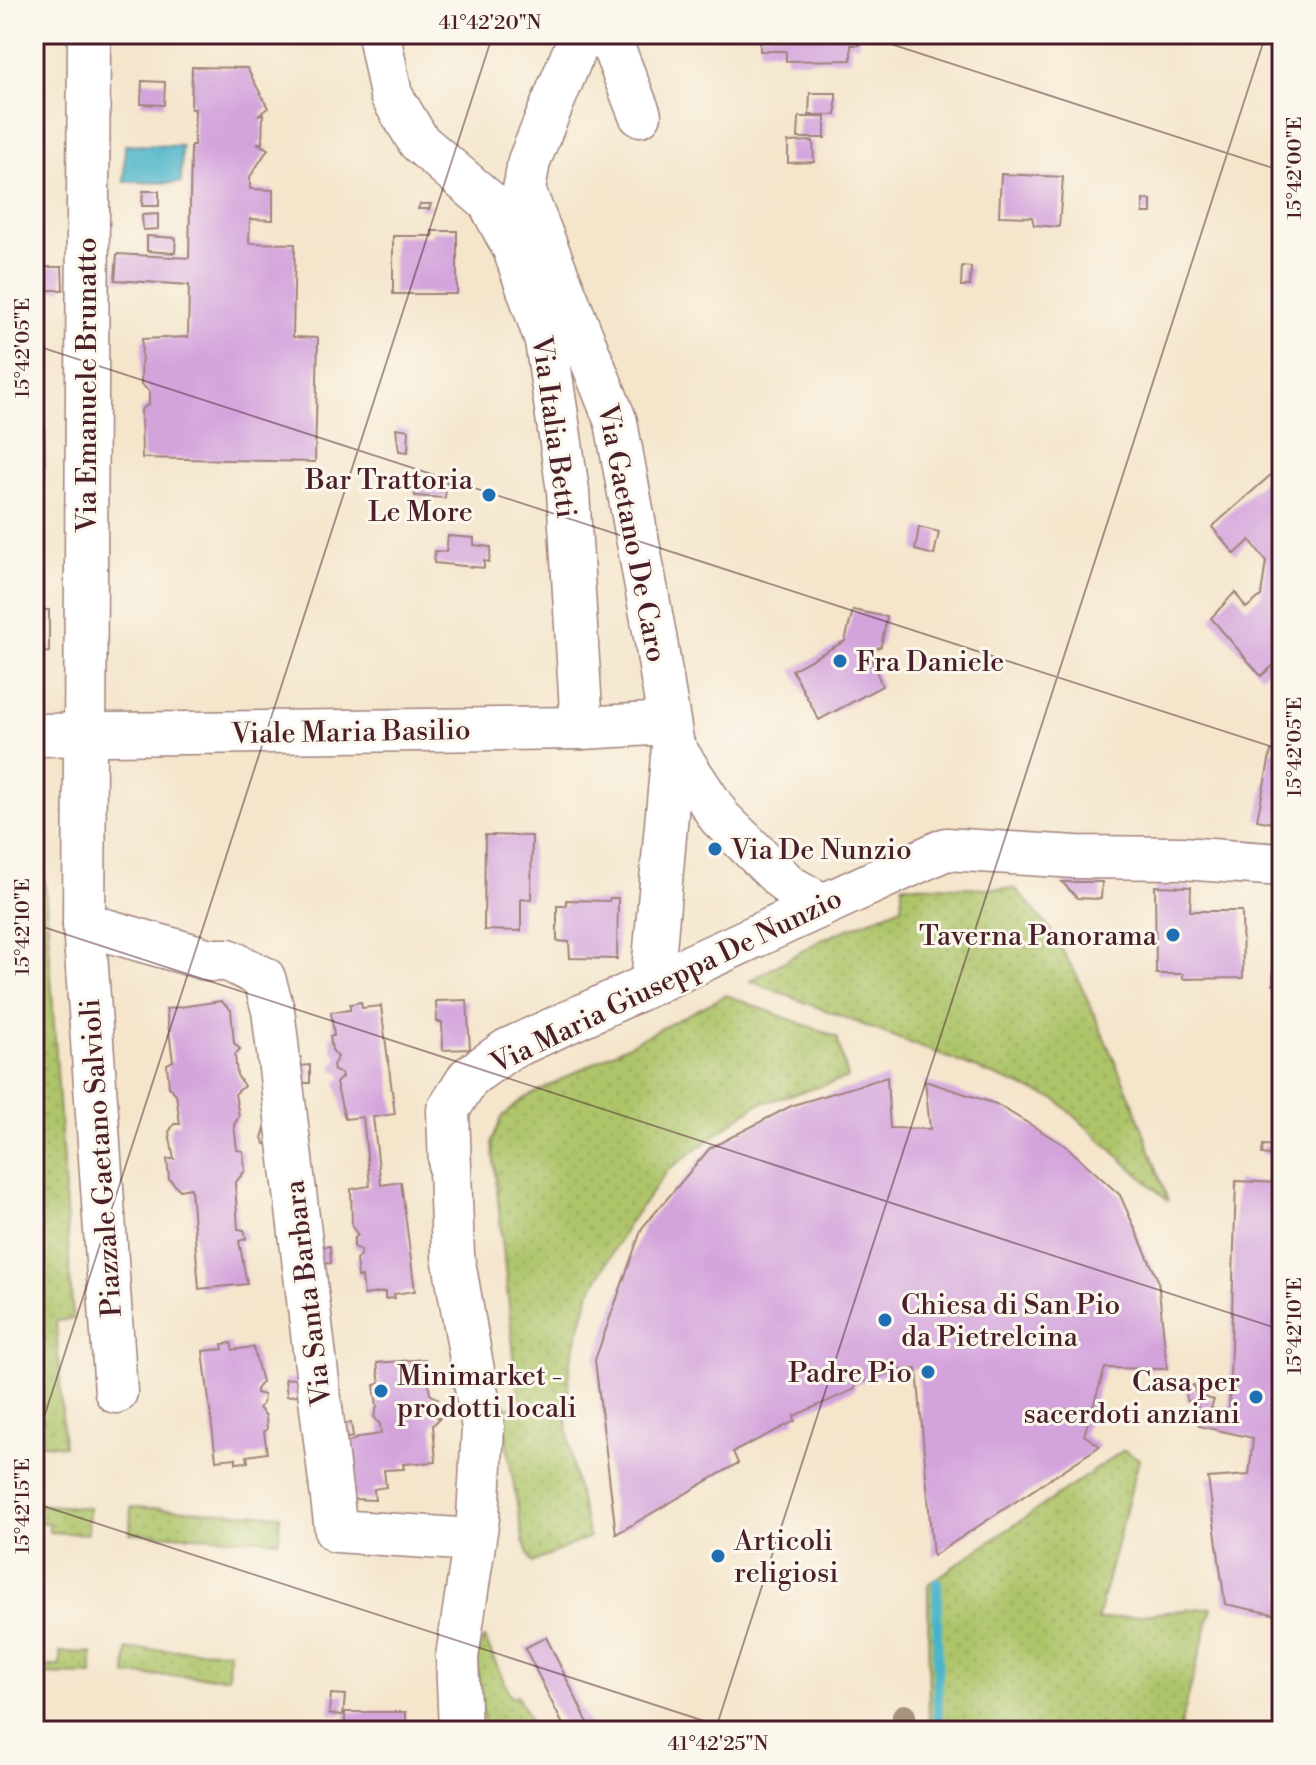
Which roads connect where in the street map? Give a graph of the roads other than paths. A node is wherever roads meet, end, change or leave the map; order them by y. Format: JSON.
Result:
{"nodes":[{"id":1,"x":89,"y":34,"type":"edge"},
{"id":2,"x":379,"y":34,"type":"edge"},
{"id":3,"x":581,"y":34,"type":"edge"},
{"id":4,"x":608,"y":34,"type":"edge"},
{"id":5,"x":640,"y":115,"type":"dead end"},
{"id":6,"x":582,"y":728,"type":"junction"},
{"id":7,"x":671,"y":734,"type":"junction"},
{"id":8,"x":34,"y":735,"type":"edge"},
{"id":9,"x":84,"y":735,"type":"junction"},
{"id":10,"x":1282,"y":865,"type":"edge"},
{"id":11,"x":821,"y":904,"type":"junction"},
{"id":12,"x":84,"y":924,"type":"junction"},
{"id":13,"x":652,"y":983,"type":"junction"},
{"id":14,"x":116,"y":1392,"type":"dead end"},
{"id":15,"x":474,"y":1540,"type":"junction"},
{"id":16,"x":460,"y":1731,"type":"edge"}],
"edges":[{"from":1,"to":9,"type":"street","name":"Via Emanuele Brunatto"},
{"from":2,"to":6,"type":"street","name":"Via Italia Betti"},
{"from":3,"to":7,"type":"street","name":"Via Gaetano De Caro"},
{"from":4,"to":5,"type":"street"},
{"from":6,"to":7,"type":"street","name":"Viale Maria Basilio"},
{"from":6,"to":9,"type":"street","name":"Viale Maria Basilio"},
{"from":7,"to":11,"type":"street"},
{"from":7,"to":13,"type":"street"},
{"from":8,"to":9,"type":"street","name":"Viale Maria Basilio"},
{"from":9,"to":12,"type":"street","name":"Piazzale Gaetano Salvioli"},
{"from":10,"to":11,"type":"street","name":"Via Maria Giuseppa De Nunzio"},
{"from":11,"to":13,"type":"street","name":"Via Maria Giuseppa De Nunzio"},
{"from":12,"to":14,"type":"street","name":"Piazzale Gaetano Salvioli"},
{"from":12,"to":15,"type":"street","name":"Via Santa Barbara"},
{"from":13,"to":15,"type":"street","name":"Via Maria Giuseppa De Nunzio"},
{"from":15,"to":16,"type":"street","name":"Via Maria Giuseppa De Nunzio"}]}
